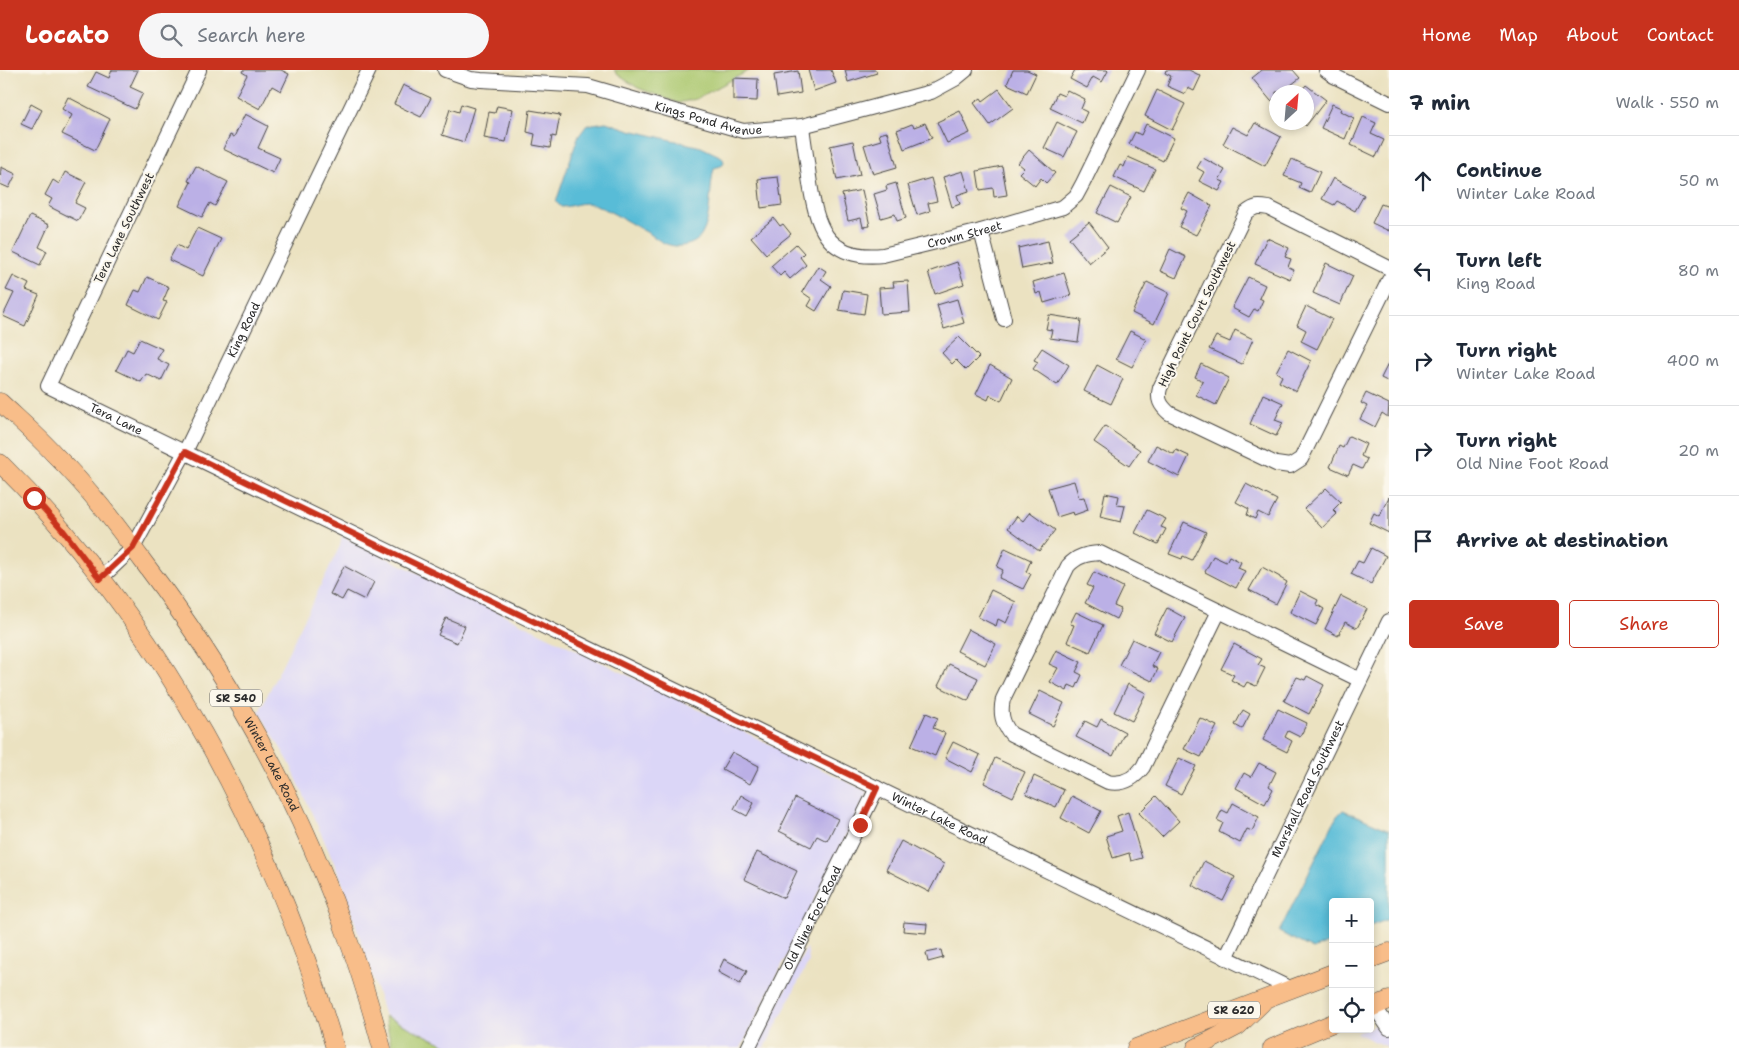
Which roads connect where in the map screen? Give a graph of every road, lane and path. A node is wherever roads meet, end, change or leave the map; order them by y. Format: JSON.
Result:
{"nodes":[{"id":1,"x":200,"y":70,"type":"edge"},
{"id":2,"x":369,"y":70,"type":"edge"},
{"id":3,"x":445,"y":70,"type":"edge"},
{"id":4,"x":966,"y":70,"type":"edge"},
{"id":5,"x":1138,"y":70,"type":"edge"},
{"id":6,"x":1326,"y":70,"type":"edge"},
{"id":7,"x":1389,"y":103,"type":"edge"},
{"id":8,"x":802,"y":126,"type":"junction"},
{"id":9,"x":981,"y":231,"type":"junction"},
{"id":10,"x":1389,"y":268,"type":"edge"},
{"id":11,"x":1389,"y":280,"type":"edge"},
{"id":12,"x":1004,"y":319,"type":"dead end"},
{"id":13,"x":48,"y":386,"type":"joint"},
{"id":14,"x":0,"y":402,"type":"edge"},
{"id":15,"x":185,"y":452,"type":"junction"},
{"id":16,"x":0,"y":463,"type":"edge"},
{"id":17,"x":133,"y":548,"type":"junction"},
{"id":18,"x":100,"y":579,"type":"junction"},
{"id":19,"x":1219,"y":611,"type":"junction"},
{"id":20,"x":1389,"y":621,"type":"edge"},
{"id":21,"x":1360,"y":680,"type":"junction"},
{"id":22,"x":877,"y":788,"type":"junction"},
{"id":23,"x":1389,"y":952,"type":"edge"},
{"id":24,"x":1226,"y":958,"type":"junction"},
{"id":25,"x":1374,"y":958,"type":"edge"},
{"id":26,"x":1329,"y":974,"type":"edge"},
{"id":27,"x":1289,"y":988,"type":"junction"},
{"id":28,"x":1268,"y":997,"type":"junction"},
{"id":29,"x":1378,"y":1005,"type":"edge"},
{"id":30,"x":1329,"y":1025,"type":"edge"},
{"id":31,"x":1389,"y":1028,"type":"edge"},
{"id":32,"x":335,"y":1048,"type":"edge"},
{"id":33,"x":382,"y":1048,"type":"edge"},
{"id":34,"x":748,"y":1048,"type":"edge"},
{"id":35,"x":1136,"y":1048,"type":"edge"},
{"id":36,"x":1196,"y":1048,"type":"edge"},
{"id":37,"x":1272,"y":1048,"type":"edge"}],
"edges":[{"from":1,"to":13,"type":"street","name":"Tera Lane Southwest"},
{"from":2,"to":15,"type":"street","name":"King Road"},
{"from":3,"to":8,"type":"street","name":"Kings Pond Avenue"},
{"from":4,"to":8,"type":"street","name":"Kings Pond Avenue"},
{"from":5,"to":9,"type":"street","name":"Crown Street"},
{"from":6,"to":7,"type":"street"},
{"from":8,"to":9,"type":"street","name":"Crown Street"},
{"from":9,"to":12,"type":"street"},
{"from":10,"to":11,"type":"street","name":"High Point Court Southwest"},
{"from":13,"to":15,"type":"street","name":"Tera Lane"},
{"from":14,"to":17,"type":"main road","name":"Winter Lake Road","number":"SR 540"},
{"from":15,"to":17,"type":"street","name":"King Road"},
{"from":15,"to":22,"type":"street","name":"Winter Lake Road"},
{"from":16,"to":18,"type":"main road"},
{"from":17,"to":18,"type":"street","name":"King Road"},
{"from":17,"to":33,"type":"main road","name":"Winter Lake Road","number":"SR 540"},
{"from":18,"to":32,"type":"main road"},
{"from":19,"to":19,"type":"street"},
{"from":19,"to":21,"type":"street"},
{"from":20,"to":21,"type":"street","name":"Marshall Road Southwest"},
{"from":21,"to":24,"type":"street","name":"Marshall Road Southwest"},
{"from":22,"to":24,"type":"street","name":"Winter Lake Road"},
{"from":22,"to":34,"type":"street","name":"Old Nine Foot Road"},
{"from":23,"to":25,"type":"main road"},
{"from":24,"to":27,"type":"street","name":"Winter Lake Road"},
{"from":26,"to":27,"type":"main road","number":"SR 620"},
{"from":27,"to":28,"type":"main road","number":"SR 620"},
{"from":28,"to":35,"type":"main road","number":"SR 620"},
{"from":28,"to":36,"type":"main road"},
{"from":29,"to":31,"type":"street"},
{"from":30,"to":37,"type":"main road"}]}
